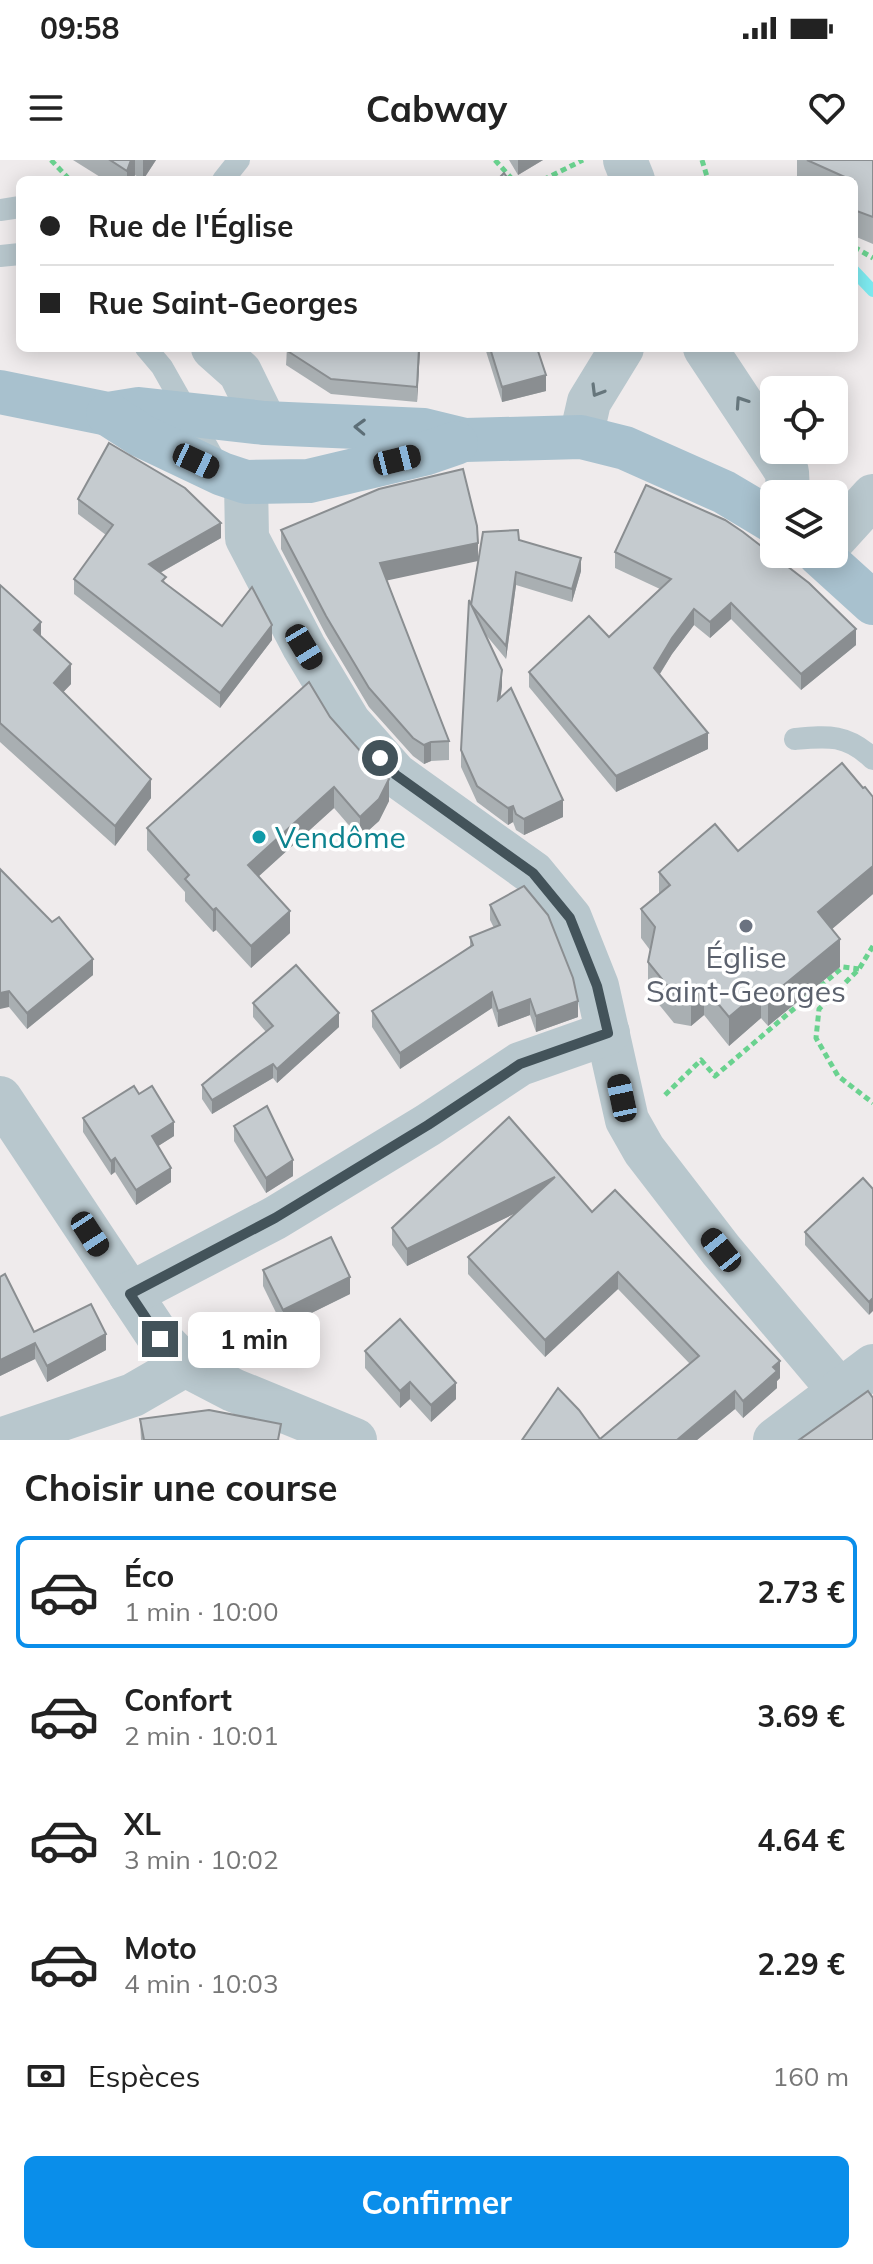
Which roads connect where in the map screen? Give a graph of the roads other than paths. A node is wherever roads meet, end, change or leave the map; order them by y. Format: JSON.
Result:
{"nodes":[{"id":1,"x":239,"y":160,"type":"edge"},
{"id":2,"x":226,"y":176,"type":"edge"},
{"id":3,"x":149,"y":352,"type":"edge"},
{"id":4,"x":218,"y":352,"type":"edge"},
{"id":5,"x":620,"y":352,"type":"edge"},
{"id":6,"x":708,"y":352,"type":"edge"},
{"id":7,"x":0,"y":392,"type":"edge"},
{"id":8,"x":108,"y":414,"type":"junction"},
{"id":9,"x":190,"y":414,"type":"junction"},
{"id":10,"x":265,"y":423,"type":"junction"},
{"id":11,"x":581,"y":437,"type":"junction"},
{"id":12,"x":465,"y":440,"type":"junction"},
{"id":13,"x":234,"y":478,"type":"junction"},
{"id":14,"x":787,"y":480,"type":"edge"},
{"id":15,"x":873,"y":496,"type":"edge"},
{"id":16,"x":760,"y":514,"type":"edge"},
{"id":17,"x":848,"y":524,"type":"edge"},
{"id":18,"x":835,"y":568,"type":"edge"},
{"id":19,"x":873,"y":603,"type":"edge"},
{"id":20,"x":795,"y":739,"type":"dead end"},
{"id":21,"x":873,"y":759,"type":"edge"},
{"id":22,"x":608,"y":1033,"type":"junction"},
{"id":23,"x":0,"y":1098,"type":"edge"},
{"id":24,"x":130,"y":1294,"type":"junction"},
{"id":25,"x":185,"y":1365,"type":"junction"},
{"id":26,"x":856,"y":1378,"type":"edge"},
{"id":27,"x":0,"y":1440,"type":"edge"},
{"id":28,"x":355,"y":1440,"type":"edge"},
{"id":29,"x":775,"y":1440,"type":"edge"}],
"edges":[{"from":1,"to":2,"type":"lane"},
{"from":3,"to":9,"type":"lane"},
{"from":4,"to":10,"type":"street"},
{"from":5,"to":11,"type":"street","one_way":true},
{"from":14,"to":6,"type":"street","one_way":true},
{"from":7,"to":8,"type":"main road"},
{"from":8,"to":9,"type":"main road"},
{"from":8,"to":13,"type":"main road"},
{"from":9,"to":10,"type":"main road"},
{"from":9,"to":13,"type":"lane"},
{"from":12,"to":10,"type":"main road","one_way":true},
{"from":11,"to":12,"type":"main road"},
{"from":11,"to":16,"type":"main road"},
{"from":12,"to":13,"type":"main road"},
{"from":13,"to":22,"type":"street"},
{"from":15,"to":17,"type":"street"},
{"from":18,"to":19,"type":"main road"},
{"from":20,"to":21,"type":"lane"},
{"from":22,"to":24,"type":"street"},
{"from":22,"to":26,"type":"street"},
{"from":23,"to":24,"type":"street"},
{"from":24,"to":25,"type":"street"},
{"from":25,"to":27,"type":"street"},
{"from":25,"to":28,"type":"street"},
{"from":26,"to":29,"type":"street"}]}
